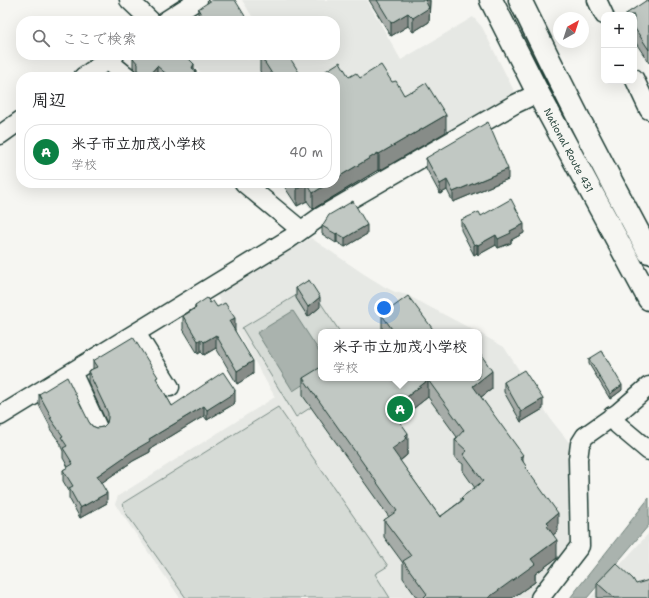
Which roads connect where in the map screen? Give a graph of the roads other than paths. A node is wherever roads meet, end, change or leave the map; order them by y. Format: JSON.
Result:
{"nodes":[{"id":1,"x":129,"y":0,"type":"edge"},
{"id":2,"x":198,"y":0,"type":"edge"},
{"id":3,"x":492,"y":0,"type":"edge"},
{"id":4,"x":520,"y":0,"type":"edge"},
{"id":5,"x":597,"y":0,"type":"edge"},
{"id":6,"x":603,"y":12,"type":"edge"},
{"id":7,"x":146,"y":16,"type":"edge"},
{"id":8,"x":174,"y":16,"type":"edge"},
{"id":9,"x":107,"y":60,"type":"edge"},
{"id":10,"x":114,"y":60,"type":"edge"},
{"id":11,"x":90,"y":72,"type":"edge"},
{"id":12,"x":124,"y":72,"type":"edge"},
{"id":13,"x":637,"y":84,"type":"edge"},
{"id":14,"x":538,"y":93,"type":"junction"},
{"id":15,"x":649,"y":110,"type":"edge"},
{"id":16,"x":16,"y":124,"type":"edge"},
{"id":17,"x":0,"y":135,"type":"edge"},
{"id":18,"x":250,"y":188,"type":"edge"},
{"id":19,"x":301,"y":230,"type":"junction"},
{"id":20,"x":649,"y":252,"type":"edge"},
{"id":21,"x":649,"y":299,"type":"edge"},
{"id":22,"x":136,"y":333,"type":"junction"},
{"id":23,"x":72,"y":372,"type":"junction"},
{"id":24,"x":649,"y":386,"type":"edge"},
{"id":25,"x":170,"y":387,"type":"dead end"},
{"id":26,"x":0,"y":416,"type":"edge"},
{"id":27,"x":612,"y":416,"type":"junction"},
{"id":28,"x":98,"y":428,"type":"edge"},
{"id":29,"x":649,"y":451,"type":"edge"},
{"id":30,"x":540,"y":598,"type":"edge"}],
"edges":[{"from":1,"to":7,"type":"street"},
{"from":2,"to":8,"type":"street"},
{"from":3,"to":14,"type":"highway","name":"National Route 431"},
{"from":4,"to":20,"type":"highway"},
{"from":5,"to":6,"type":"street"},
{"from":9,"to":11,"type":"street"},
{"from":10,"to":12,"type":"street"},
{"from":13,"to":15,"type":"street"},
{"from":14,"to":19,"type":"street"},
{"from":14,"to":21,"type":"highway","name":"National Route 431"},
{"from":16,"to":17,"type":"street"},
{"from":18,"to":19,"type":"street"},
{"from":19,"to":22,"type":"street"},
{"from":22,"to":23,"type":"street"},
{"from":22,"to":25,"type":"street"},
{"from":23,"to":26,"type":"street"},
{"from":23,"to":28,"type":"street"},
{"from":24,"to":27,"type":"street"},
{"from":27,"to":29,"type":"street"},
{"from":27,"to":30,"type":"street"}]}
